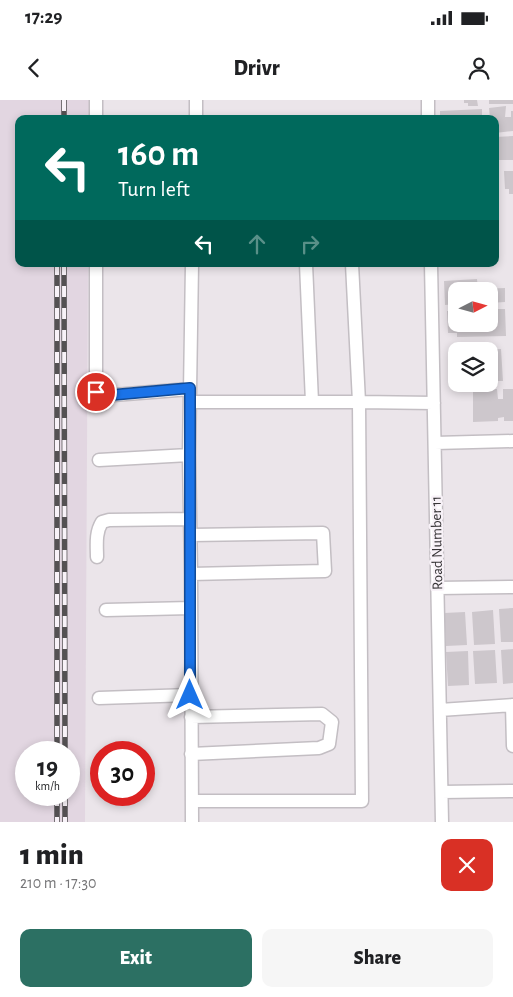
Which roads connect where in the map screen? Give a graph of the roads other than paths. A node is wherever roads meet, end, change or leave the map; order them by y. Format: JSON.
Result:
{"nodes":[{"id":1,"x":96,"y":100,"type":"edge"},
{"id":2,"x":196,"y":100,"type":"edge"},
{"id":3,"x":428,"y":100,"type":"edge"},
{"id":4,"x":96,"y":115,"type":"edge"},
{"id":5,"x":196,"y":115,"type":"edge"},
{"id":6,"x":428,"y":115,"type":"edge"},
{"id":7,"x":96,"y":267,"type":"edge"},
{"id":8,"x":192,"y":267,"type":"edge"},
{"id":9,"x":306,"y":267,"type":"edge"},
{"id":10,"x":352,"y":267,"type":"edge"},
{"id":11,"x":431,"y":267,"type":"edge"},
{"id":12,"x":190,"y":388,"type":"junction"},
{"id":13,"x":190,"y":402,"type":"junction"},
{"id":14,"x":312,"y":402,"type":"junction"},
{"id":15,"x":359,"y":402,"type":"junction"},
{"id":16,"x":434,"y":404,"type":"junction"},
{"id":17,"x":513,"y":441,"type":"edge"},
{"id":18,"x":435,"y":443,"type":"junction"},
{"id":19,"x":189,"y":455,"type":"junction"},
{"id":20,"x":99,"y":460,"type":"dead end"},
{"id":21,"x":190,"y":519,"type":"junction"},
{"id":22,"x":190,"y":535,"type":"junction"},
{"id":23,"x":97,"y":557,"type":"dead end"},
{"id":24,"x":191,"y":574,"type":"junction"},
{"id":25,"x":513,"y":587,"type":"edge"},
{"id":26,"x":438,"y":588,"type":"junction"},
{"id":27,"x":191,"y":608,"type":"junction"},
{"id":28,"x":106,"y":610,"type":"dead end"},
{"id":29,"x":190,"y":695,"type":"junction"},
{"id":30,"x":99,"y":698,"type":"dead end"},
{"id":31,"x":512,"y":705,"type":"edge"},
{"id":32,"x":440,"y":710,"type":"junction"},
{"id":33,"x":191,"y":717,"type":"junction"},
{"id":34,"x":513,"y":746,"type":"edge"},
{"id":35,"x":191,"y":754,"type":"junction"},
{"id":36,"x":513,"y":791,"type":"edge"},
{"id":37,"x":442,"y":792,"type":"junction"},
{"id":38,"x":192,"y":801,"type":"junction"},
{"id":39,"x":192,"y":822,"type":"edge"},
{"id":40,"x":442,"y":822,"type":"edge"}],
"edges":[{"from":1,"to":4,"type":"street"},
{"from":2,"to":5,"type":"street"},
{"from":3,"to":6,"type":"street"},
{"from":7,"to":12,"type":"street"},
{"from":8,"to":12,"type":"street"},
{"from":9,"to":14,"type":"street"},
{"from":10,"to":15,"type":"street"},
{"from":11,"to":16,"type":"street","name":"Road Number 11"},
{"from":12,"to":13,"type":"street"},
{"from":13,"to":14,"type":"street"},
{"from":13,"to":19,"type":"street"},
{"from":14,"to":15,"type":"street"},
{"from":15,"to":16,"type":"street"},
{"from":15,"to":38,"type":"street"},
{"from":16,"to":18,"type":"street","name":"Road Number 11"},
{"from":17,"to":18,"type":"street"},
{"from":18,"to":26,"type":"street","name":"Road Number 11"},
{"from":19,"to":20,"type":"street"},
{"from":19,"to":21,"type":"street"},
{"from":21,"to":22,"type":"street"},
{"from":21,"to":23,"type":"street"},
{"from":22,"to":24,"type":"street"},
{"from":22,"to":24,"type":"street"},
{"from":24,"to":27,"type":"street"},
{"from":25,"to":26,"type":"street"},
{"from":26,"to":32,"type":"street","name":"Road Number 11"},
{"from":27,"to":28,"type":"street"},
{"from":27,"to":29,"type":"street"},
{"from":29,"to":30,"type":"street"},
{"from":29,"to":33,"type":"street"},
{"from":31,"to":32,"type":"street"},
{"from":31,"to":34,"type":"street"},
{"from":32,"to":37,"type":"street","name":"Road Number 11"},
{"from":33,"to":35,"type":"street"},
{"from":33,"to":35,"type":"street"},
{"from":35,"to":38,"type":"street"},
{"from":36,"to":37,"type":"street"},
{"from":37,"to":40,"type":"street","name":"Road Number 11"},
{"from":38,"to":39,"type":"street"}]}
